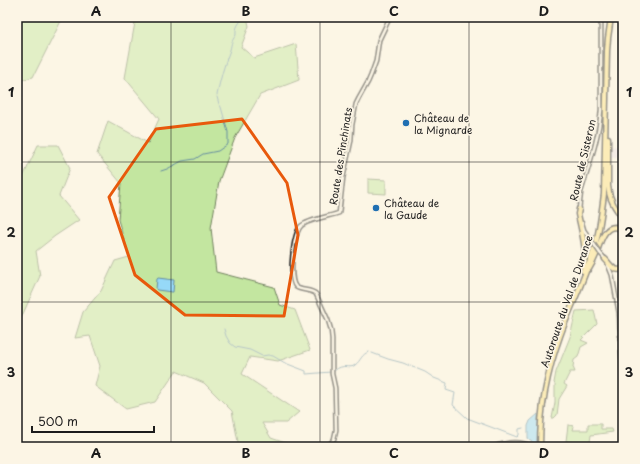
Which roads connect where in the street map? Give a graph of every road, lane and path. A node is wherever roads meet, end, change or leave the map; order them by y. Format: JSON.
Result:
{"nodes":[{"id":1,"x":390,"y":17,"type":"edge"},
{"id":2,"x":600,"y":17,"type":"edge"},
{"id":3,"x":613,"y":17,"type":"edge"},
{"id":4,"x":608,"y":135,"type":"junction"},
{"id":5,"x":579,"y":209,"type":"junction"},
{"id":6,"x":623,"y":218,"type":"edge"},
{"id":7,"x":623,"y":230,"type":"edge"},
{"id":8,"x":605,"y":259,"type":"junction"},
{"id":9,"x":589,"y":269,"type":"junction"},
{"id":10,"x":623,"y":269,"type":"edge"},
{"id":11,"x":621,"y":313,"type":"edge"},
{"id":12,"x":622,"y":317,"type":"edge"},
{"id":13,"x":560,"y":335,"type":"junction"},
{"id":14,"x":623,"y":382,"type":"edge"},
{"id":15,"x":328,"y":446,"type":"edge"},
{"id":16,"x":334,"y":447,"type":"edge"},
{"id":17,"x":494,"y":447,"type":"edge"},
{"id":18,"x":536,"y":447,"type":"edge"},
{"id":19,"x":542,"y":447,"type":"edge"}],
"edges":[{"from":1,"to":15,"type":"street","name":"Route des Pinchinats"},
{"from":2,"to":5,"type":"street","name":"Route de Sisteron"},
{"from":3,"to":4,"type":"highway","name":"Autoroute du Val de Durance"},
{"from":3,"to":13,"type":"highway","name":"Autoroute du Val de Durance"},
{"from":4,"to":6,"type":"highway"},
{"from":4,"to":9,"type":"highway","name":"Autoroute du Val de Durance"},
{"from":5,"to":8,"type":"street","name":"Route de Sisteron","bridge":true},
{"from":5,"to":13,"type":"highway"},
{"from":7,"to":9,"type":"highway"},
{"from":8,"to":10,"type":"highway"},
{"from":8,"to":11,"type":"street","name":"Route de Sisteron"},
{"from":9,"to":19,"type":"highway","name":"Autoroute du Val de Durance"},
{"from":11,"to":12,"type":"street"},
{"from":12,"to":14,"type":"street"},
{"from":13,"to":19,"type":"highway","name":"Autoroute du Val de Durance"},
{"from":15,"to":16,"type":"street"},
{"from":17,"to":18,"type":"street"}]}
